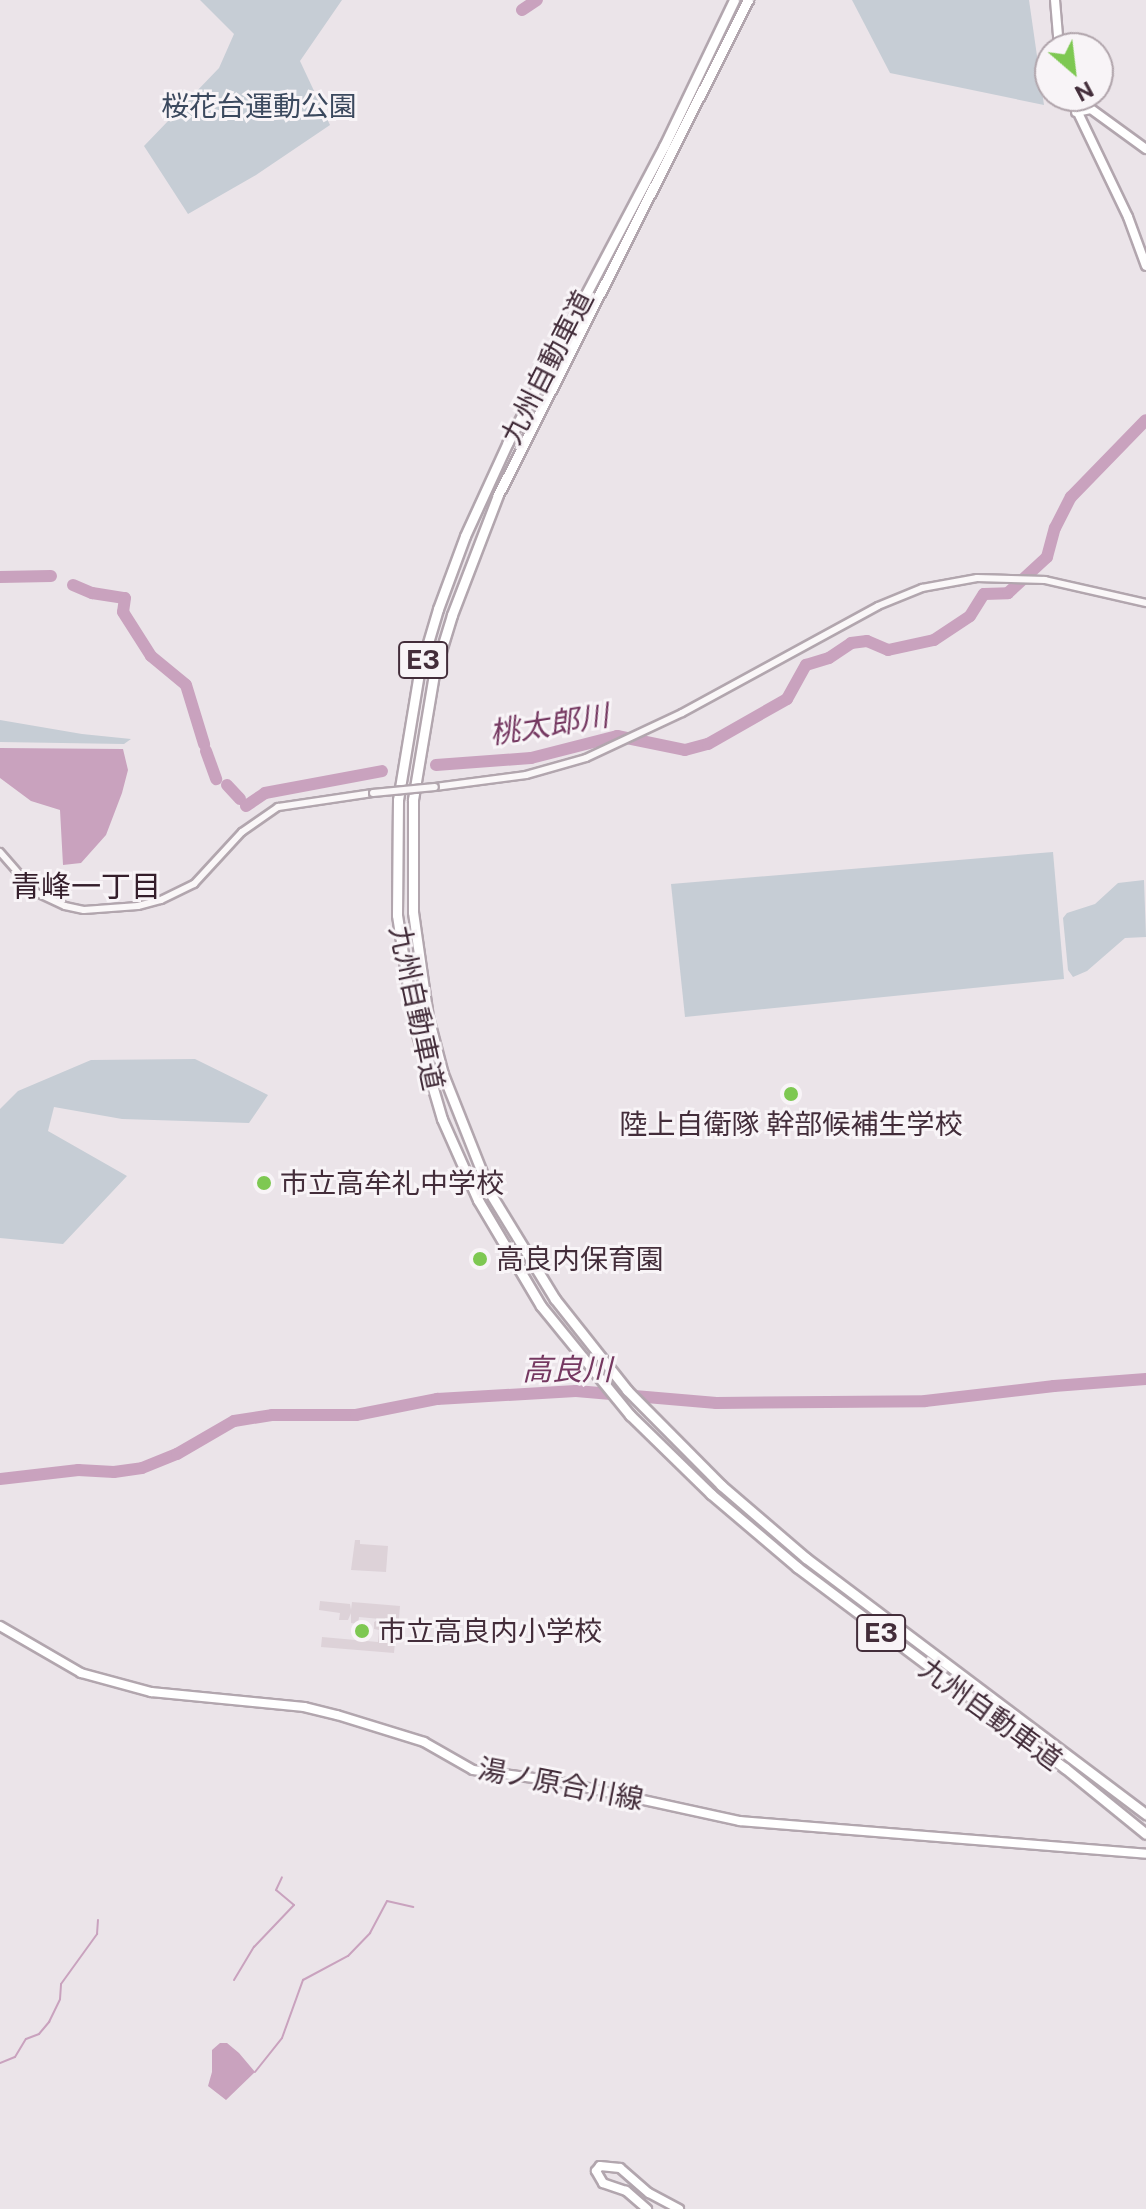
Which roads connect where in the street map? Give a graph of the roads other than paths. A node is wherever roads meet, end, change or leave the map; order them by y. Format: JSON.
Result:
{"nodes":[{"id":1,"x":734,"y":0,"type":"edge"},
{"id":2,"x":748,"y":0,"type":"edge"},
{"id":3,"x":1055,"y":0,"type":"edge"},
{"id":4,"x":1058,"y":32,"type":"edge"},
{"id":5,"x":1076,"y":112,"type":"edge"},
{"id":6,"x":1095,"y":112,"type":"edge"},
{"id":7,"x":1146,"y":149,"type":"edge"},
{"id":8,"x":1146,"y":266,"type":"edge"},
{"id":9,"x":1146,"y":603,"type":"edge"},
{"id":10,"x":0,"y":852,"type":"edge"},
{"id":11,"x":0,"y":1626,"type":"edge"},
{"id":12,"x":1146,"y":1814,"type":"edge"},
{"id":13,"x":1146,"y":1834,"type":"edge"},
{"id":14,"x":1146,"y":1854,"type":"edge"},
{"id":15,"x":647,"y":2209,"type":"edge"},
{"id":16,"x":679,"y":2209,"type":"edge"}],
"edges":[{"from":1,"to":13,"type":"highway","name":"九州自動車道","number":"E3"},
{"from":2,"to":12,"type":"highway","name":"九州自動車道","number":"E3"},
{"from":3,"to":4,"type":"main road"},
{"from":5,"to":8,"type":"main road"},
{"from":6,"to":7,"type":"main road"},
{"from":9,"to":10,"type":"street","bridge":true},
{"from":11,"to":14,"type":"main road","name":"湯ノ原合川線"},
{"from":15,"to":16,"type":"main road"}]}
